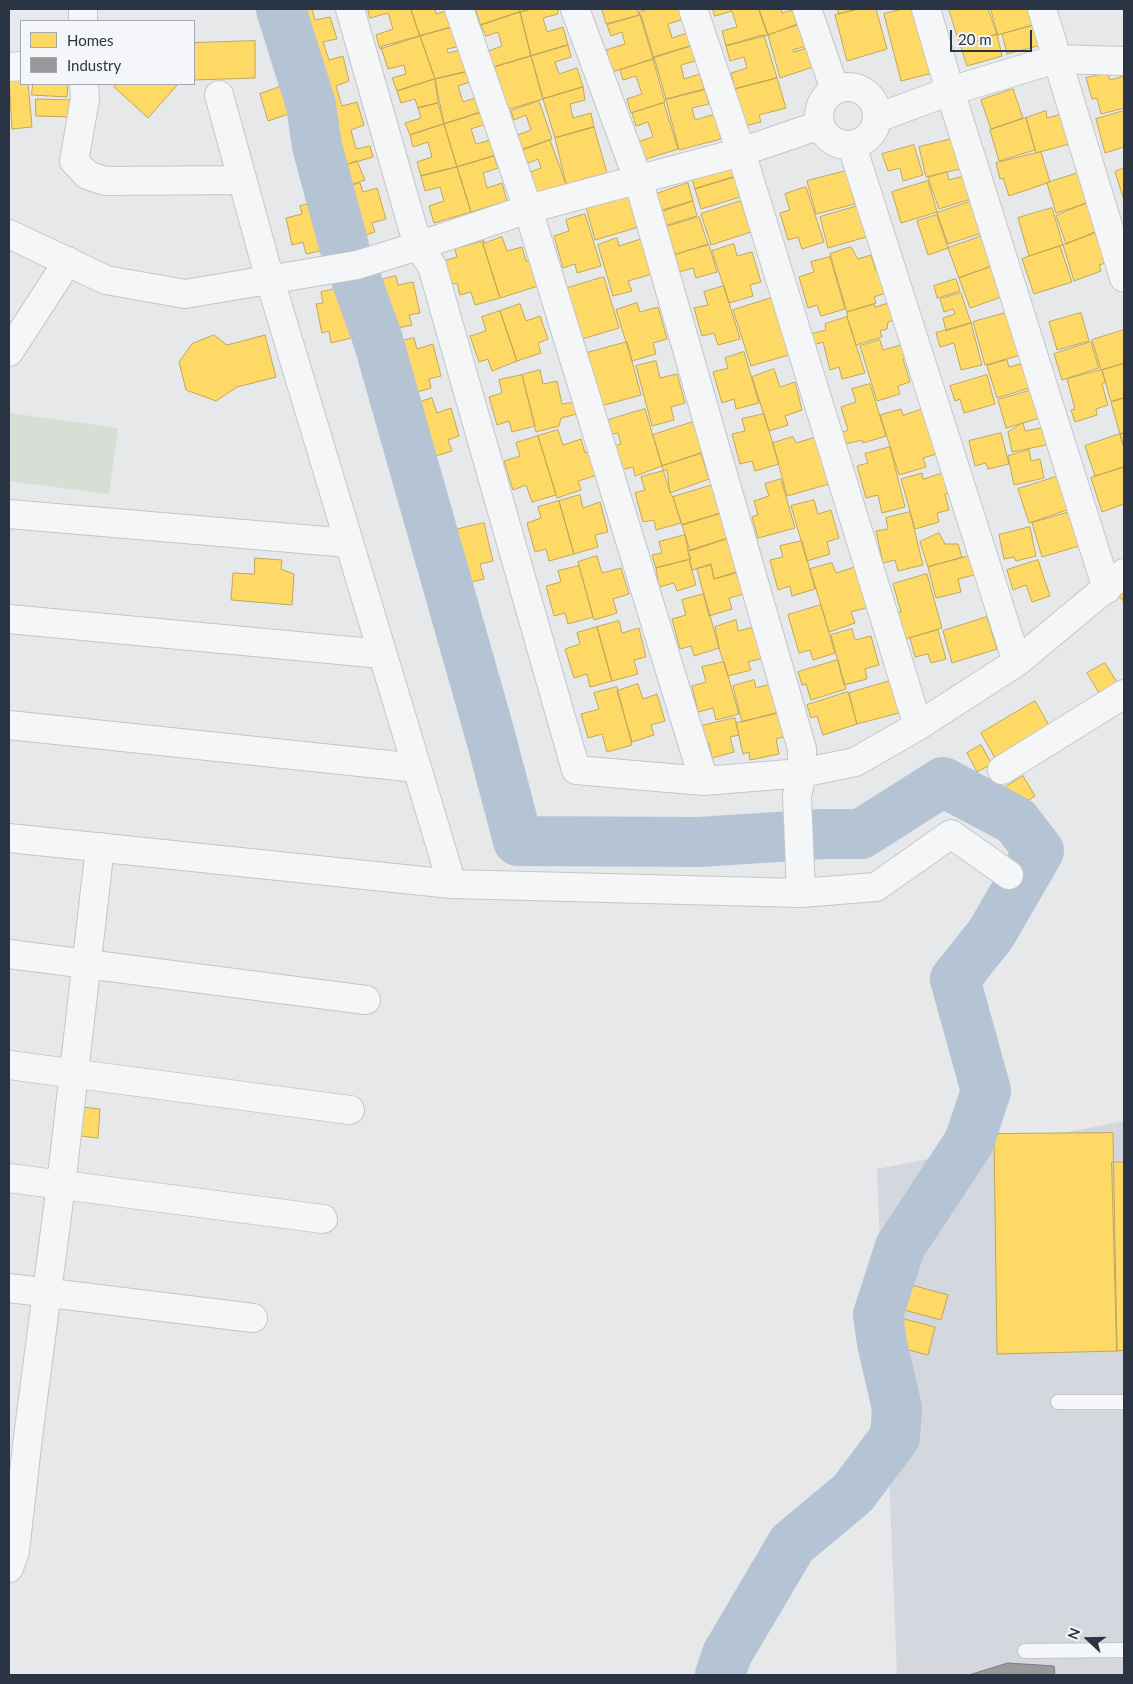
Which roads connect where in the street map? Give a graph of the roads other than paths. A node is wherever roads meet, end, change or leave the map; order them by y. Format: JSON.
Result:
{"nodes":[{"id":1,"x":350,"y":9,"type":"edge"},
{"id":2,"x":459,"y":9,"type":"edge"},
{"id":3,"x":575,"y":9,"type":"edge"},
{"id":4,"x":693,"y":9,"type":"edge"},
{"id":5,"x":808,"y":9,"type":"edge"},
{"id":6,"x":926,"y":9,"type":"edge"},
{"id":7,"x":1042,"y":9,"type":"edge"},
{"id":8,"x":1056,"y":59,"type":"junction"},
{"id":9,"x":1124,"y":61,"type":"edge"},
{"id":10,"x":84,"y":85,"type":"edge"},
{"id":11,"x":835,"y":90,"type":"junction"},
{"id":12,"x":950,"y":91,"type":"junction"},
{"id":13,"x":219,"y":96,"type":"dead end"},
{"id":14,"x":878,"y":118,"type":"junction"},
{"id":15,"x":820,"y":125,"type":"junction"},
{"id":16,"x":852,"y":146,"type":"junction"},
{"id":17,"x":741,"y":152,"type":"junction"},
{"id":18,"x":638,"y":179,"type":"junction"},
{"id":19,"x":242,"y":180,"type":"junction"},
{"id":20,"x":528,"y":208,"type":"junction"},
{"id":21,"x":9,"y":234,"type":"edge"},
{"id":22,"x":418,"y":246,"type":"junction"},
{"id":23,"x":68,"y":261,"type":"junction"},
{"id":24,"x":1124,"y":278,"type":"edge"},
{"id":25,"x":270,"y":280,"type":"junction"},
{"id":26,"x":9,"y":352,"type":"edge"},
{"id":27,"x":9,"y":514,"type":"edge"},
{"id":28,"x":349,"y":543,"type":"junction"},
{"id":29,"x":1116,"y":581,"type":"edge"},
{"id":30,"x":9,"y":619,"type":"edge"},
{"id":31,"x":382,"y":654,"type":"junction"},
{"id":32,"x":1017,"y":662,"type":"junction"},
{"id":33,"x":1124,"y":694,"type":"edge"},
{"id":34,"x":9,"y":725,"type":"edge"},
{"id":35,"x":918,"y":726,"type":"junction"},
{"id":36,"x":417,"y":768,"type":"junction"},
{"id":37,"x":1002,"y":770,"type":"dead end"},
{"id":38,"x":802,"y":773,"type":"junction"},
{"id":39,"x":704,"y":781,"type":"junction"},
{"id":40,"x":9,"y":838,"type":"edge"},
{"id":41,"x":100,"y":847,"type":"junction"},
{"id":42,"x":1009,"y":875,"type":"dead end"},
{"id":43,"x":452,"y":884,"type":"junction"},
{"id":44,"x":801,"y":893,"type":"junction"},
{"id":45,"x":9,"y":954,"type":"edge"},
{"id":46,"x":86,"y":964,"type":"junction"},
{"id":47,"x":366,"y":1000,"type":"dead end"},
{"id":48,"x":9,"y":1065,"type":"edge"},
{"id":49,"x":74,"y":1074,"type":"junction"},
{"id":50,"x":350,"y":1110,"type":"dead end"},
{"id":51,"x":9,"y":1178,"type":"edge"},
{"id":52,"x":61,"y":1184,"type":"junction"},
{"id":53,"x":323,"y":1219,"type":"dead end"},
{"id":54,"x":9,"y":1288,"type":"edge"},
{"id":55,"x":47,"y":1293,"type":"junction"},
{"id":56,"x":253,"y":1318,"type":"dead end"},
{"id":57,"x":1058,"y":1402,"type":"dead end"},
{"id":58,"x":1124,"y":1402,"type":"edge"},
{"id":59,"x":9,"y":1568,"type":"edge"},
{"id":60,"x":1124,"y":1650,"type":"edge"},
{"id":61,"x":1025,"y":1651,"type":"dead end"}],
"edges":[{"from":1,"to":22,"type":"street"},
{"from":2,"to":20,"type":"street"},
{"from":3,"to":18,"type":"street"},
{"from":4,"to":17,"type":"street"},
{"from":5,"to":11,"type":"street"},
{"from":6,"to":12,"type":"street"},
{"from":7,"to":8,"type":"street"},
{"from":8,"to":9,"type":"street"},
{"from":8,"to":12,"type":"street"},
{"from":8,"to":24,"type":"street"},
{"from":10,"to":19,"type":"street"},
{"from":11,"to":14,"type":"street"},
{"from":11,"to":15,"type":"street"},
{"from":12,"to":14,"type":"street"},
{"from":12,"to":29,"type":"street"},
{"from":13,"to":19,"type":"street"},
{"from":14,"to":16,"type":"street"},
{"from":15,"to":16,"type":"street"},
{"from":15,"to":17,"type":"street"},
{"from":16,"to":32,"type":"street"},
{"from":17,"to":18,"type":"street"},
{"from":17,"to":35,"type":"street"},
{"from":18,"to":20,"type":"street"},
{"from":18,"to":38,"type":"street"},
{"from":19,"to":25,"type":"street"},
{"from":20,"to":22,"type":"street"},
{"from":20,"to":39,"type":"street"},
{"from":21,"to":23,"type":"street"},
{"from":22,"to":25,"type":"street"},
{"from":22,"to":39,"type":"street"},
{"from":23,"to":25,"type":"street"},
{"from":23,"to":26,"type":"street"},
{"from":25,"to":28,"type":"street"},
{"from":27,"to":28,"type":"street"},
{"from":28,"to":31,"type":"street"},
{"from":29,"to":32,"type":"street"},
{"from":30,"to":31,"type":"street"},
{"from":31,"to":36,"type":"street"},
{"from":32,"to":35,"type":"street"},
{"from":33,"to":37,"type":"street"},
{"from":34,"to":36,"type":"street"},
{"from":35,"to":38,"type":"street"},
{"from":36,"to":43,"type":"street"},
{"from":38,"to":39,"type":"street"},
{"from":38,"to":44,"type":"street"},
{"from":40,"to":41,"type":"street"},
{"from":41,"to":43,"type":"street"},
{"from":41,"to":46,"type":"street"},
{"from":42,"to":44,"type":"street"},
{"from":43,"to":44,"type":"street"},
{"from":45,"to":46,"type":"street"},
{"from":46,"to":47,"type":"street"},
{"from":46,"to":49,"type":"street"},
{"from":48,"to":49,"type":"street"},
{"from":49,"to":50,"type":"street"},
{"from":49,"to":52,"type":"street"},
{"from":51,"to":52,"type":"street"},
{"from":52,"to":53,"type":"street"},
{"from":52,"to":55,"type":"street"},
{"from":54,"to":55,"type":"street"},
{"from":55,"to":56,"type":"street"},
{"from":55,"to":59,"type":"street"},
{"from":57,"to":58,"type":"lane"},
{"from":60,"to":61,"type":"lane"}]}
